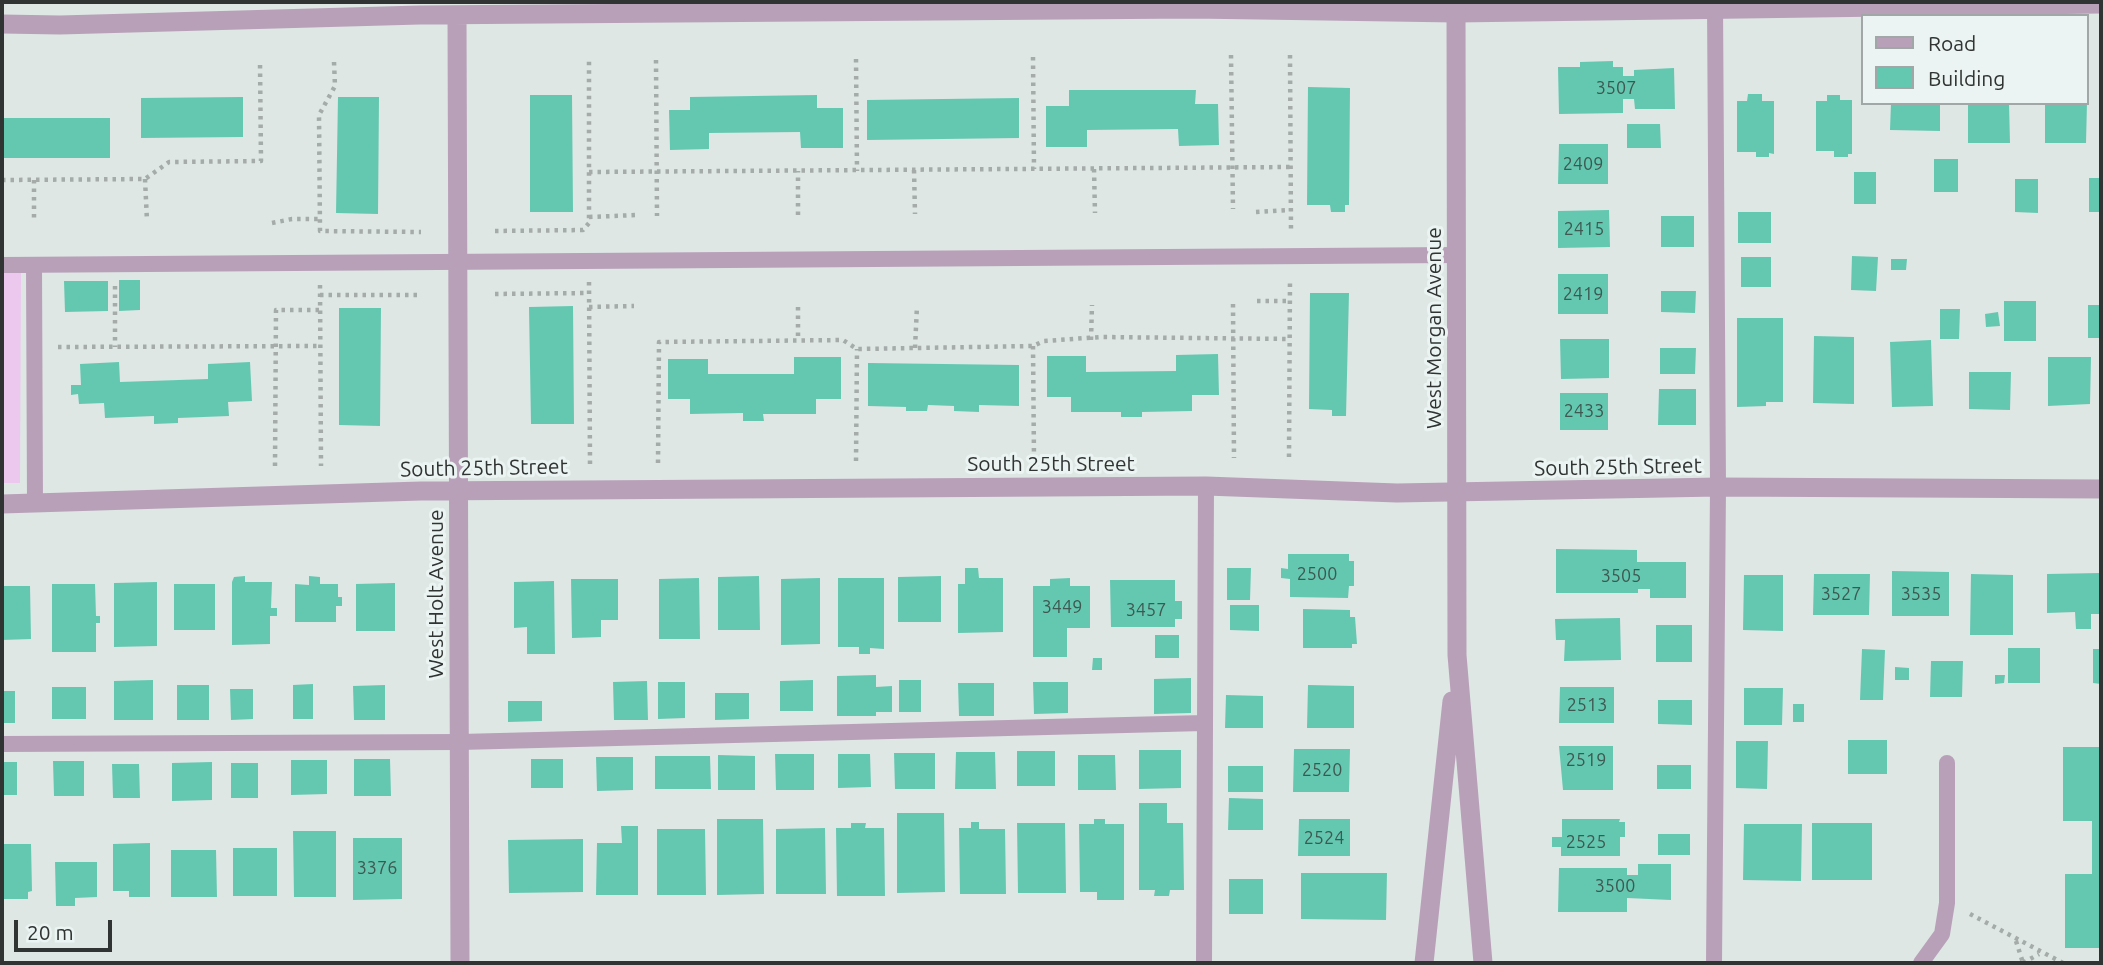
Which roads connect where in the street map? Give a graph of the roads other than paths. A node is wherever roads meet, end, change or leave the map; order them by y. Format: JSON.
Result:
{"nodes":[{"id":1,"x":2101,"y":4,"type":"edge"},
{"id":2,"x":1193,"y":5,"type":"edge"},
{"id":3,"x":963,"y":6,"type":"edge"},
{"id":4,"x":1715,"y":6,"type":"edge"},
{"id":5,"x":1456,"y":7,"type":"edge"},
{"id":6,"x":457,"y":15,"type":"junction"},
{"id":7,"x":2,"y":24,"type":"edge"},
{"id":8,"x":1456,"y":255,"type":"junction"},
{"id":9,"x":458,"y":261,"type":"junction"},
{"id":10,"x":2,"y":265,"type":"edge"},
{"id":11,"x":34,"y":265,"type":"junction"},
{"id":12,"x":1206,"y":486,"type":"junction"},
{"id":13,"x":1718,"y":487,"type":"junction"},
{"id":14,"x":2101,"y":489,"type":"edge"},
{"id":15,"x":459,"y":491,"type":"junction"},
{"id":16,"x":1457,"y":492,"type":"junction"},
{"id":17,"x":2,"y":504,"type":"edge"},
{"id":18,"x":35,"y":504,"type":"junction"},
{"id":19,"x":1457,"y":655,"type":"junction"},
{"id":20,"x":1205,"y":723,"type":"junction"},
{"id":21,"x":460,"y":742,"type":"junction"},
{"id":22,"x":2,"y":744,"type":"edge"},
{"id":23,"x":1947,"y":762,"type":"dead end"},
{"id":24,"x":460,"y":963,"type":"edge"},
{"id":25,"x":1204,"y":963,"type":"edge"},
{"id":26,"x":1424,"y":963,"type":"edge"},
{"id":27,"x":1483,"y":963,"type":"edge"},
{"id":28,"x":1714,"y":963,"type":"edge"},
{"id":29,"x":1921,"y":963,"type":"edge"}],
"edges":[{"from":1,"to":4,"type":"street"},
{"from":2,"to":3,"type":"street"},
{"from":2,"to":5,"type":"street"},
{"from":3,"to":6,"type":"street"},
{"from":4,"to":5,"type":"street"},
{"from":4,"to":13,"type":"lane"},
{"from":5,"to":8,"type":"street","name":"West Morgan Avenue"},
{"from":6,"to":7,"type":"street"},
{"from":6,"to":9,"type":"street","name":"West Holt Avenue"},
{"from":8,"to":9,"type":"lane"},
{"from":8,"to":16,"type":"street","name":"West Morgan Avenue"},
{"from":9,"to":11,"type":"lane"},
{"from":9,"to":15,"type":"street","name":"West Holt Avenue"},
{"from":10,"to":11,"type":"lane"},
{"from":11,"to":18,"type":"lane"},
{"from":12,"to":15,"type":"street","name":"South 25th Street"},
{"from":12,"to":16,"type":"street","name":"South 25th Street"},
{"from":12,"to":20,"type":"lane"},
{"from":13,"to":14,"type":"street","name":"South 25th Street"},
{"from":13,"to":16,"type":"street","name":"South 25th Street"},
{"from":13,"to":28,"type":"lane"},
{"from":15,"to":18,"type":"street","name":"South 25th Street"},
{"from":15,"to":21,"type":"street","name":"West Holt Avenue"},
{"from":16,"to":19,"type":"street","name":"West Morgan Avenue"},
{"from":17,"to":18,"type":"street","name":"South 25th Street"},
{"from":19,"to":26,"type":"street","name":"West Morgan Avenue"},
{"from":19,"to":27,"type":"street","name":"West Morgan Avenue"},
{"from":20,"to":21,"type":"lane"},
{"from":20,"to":25,"type":"lane"},
{"from":21,"to":22,"type":"lane"},
{"from":21,"to":24,"type":"street","name":"West Holt Avenue"},
{"from":23,"to":29,"type":"lane"}]}
